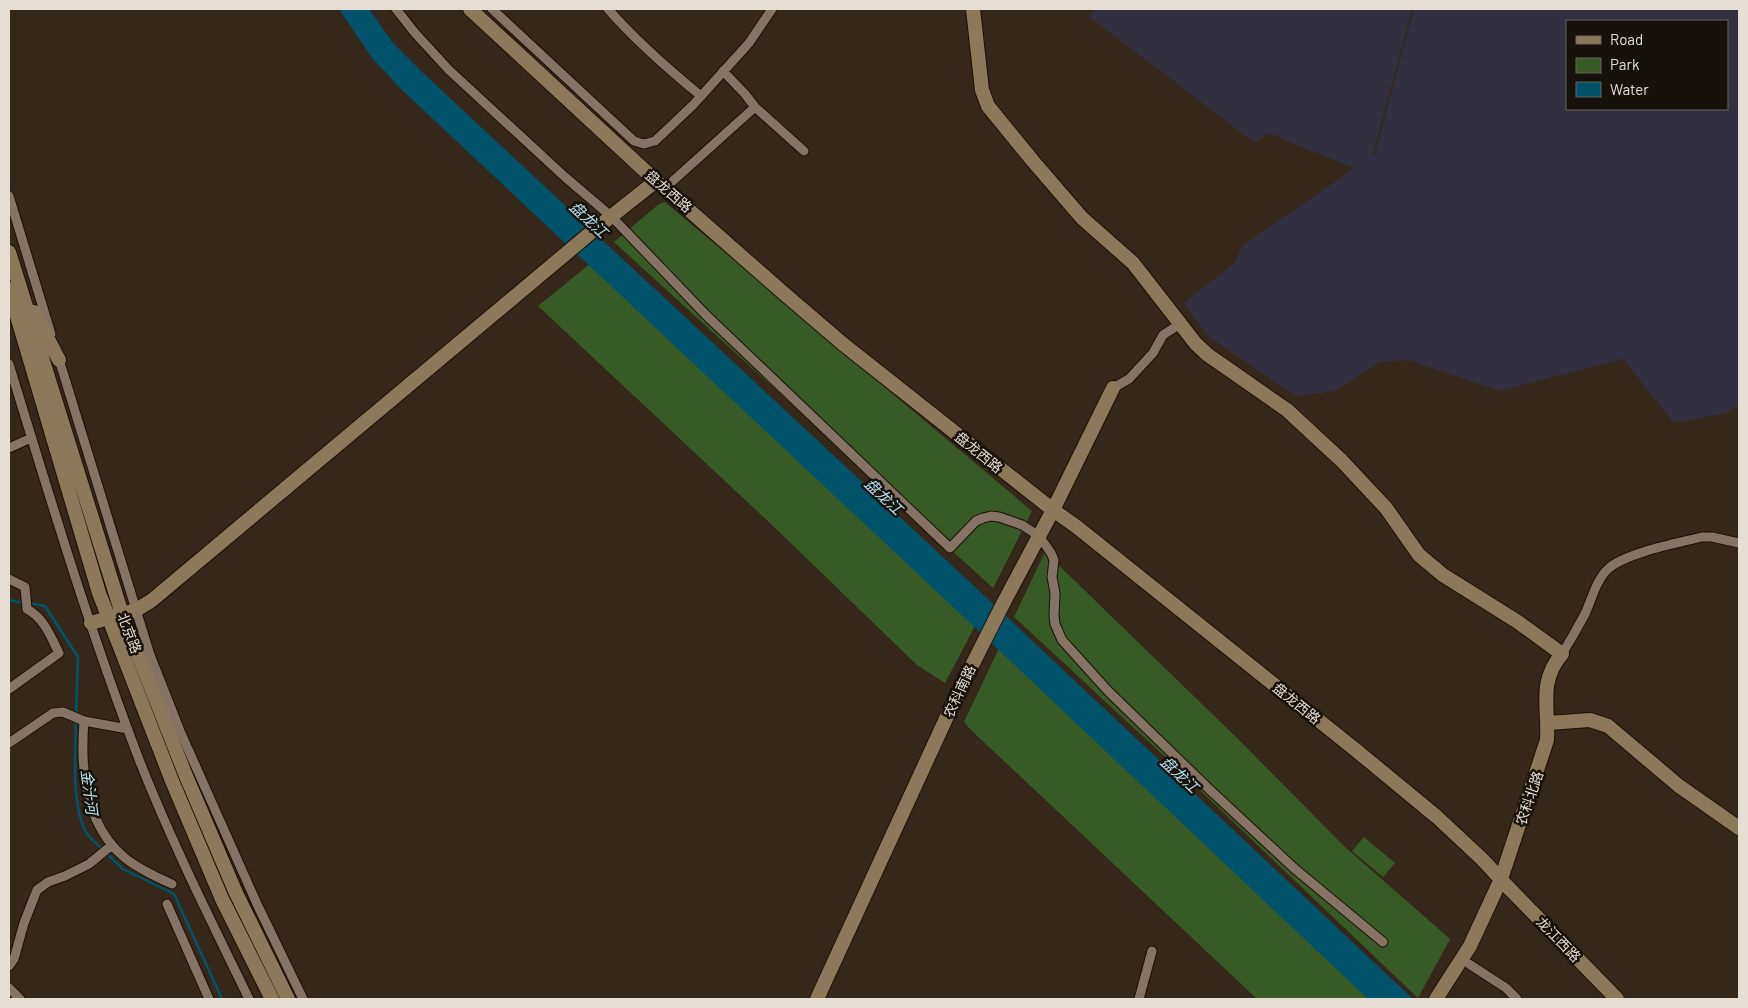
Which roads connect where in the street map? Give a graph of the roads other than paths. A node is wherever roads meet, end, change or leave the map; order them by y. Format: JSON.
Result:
{"nodes":[{"id":1,"x":396,"y":9,"type":"edge"},
{"id":2,"x":470,"y":9,"type":"edge"},
{"id":3,"x":492,"y":9,"type":"edge"},
{"id":4,"x":608,"y":9,"type":"edge"},
{"id":5,"x":772,"y":9,"type":"edge"},
{"id":6,"x":973,"y":9,"type":"edge"},
{"id":7,"x":723,"y":72,"type":"junction"},
{"id":8,"x":701,"y":96,"type":"junction"},
{"id":9,"x":755,"y":107,"type":"junction"},
{"id":10,"x":804,"y":151,"type":"dead end"},
{"id":11,"x":661,"y":184,"type":"junction"},
{"id":12,"x":9,"y":196,"type":"edge"},
{"id":13,"x":612,"y":217,"type":"junction"},
{"id":14,"x":9,"y":252,"type":"edge"},
{"id":15,"x":13,"y":285,"type":"edge"},
{"id":16,"x":1180,"y":324,"type":"junction"},
{"id":17,"x":59,"y":360,"type":"junction"},
{"id":18,"x":9,"y":364,"type":"edge"},
{"id":19,"x":1113,"y":388,"type":"joint"},
{"id":20,"x":31,"y":438,"type":"junction"},
{"id":21,"x":9,"y":448,"type":"edge"},
{"id":22,"x":1053,"y":510,"type":"junction"},
{"id":23,"x":1038,"y":536,"type":"junction"},
{"id":24,"x":1739,"y":543,"type":"edge"},
{"id":25,"x":9,"y":579,"type":"edge"},
{"id":26,"x":136,"y":610,"type":"junction"},
{"id":27,"x":116,"y":617,"type":"junction"},
{"id":28,"x":91,"y":623,"type":"junction"},
{"id":29,"x":1562,"y":654,"type":"junction"},
{"id":30,"x":9,"y":689,"type":"edge"},
{"id":31,"x":84,"y":720,"type":"junction"},
{"id":32,"x":1548,"y":723,"type":"junction"},
{"id":33,"x":128,"y":729,"type":"junction"},
{"id":34,"x":9,"y":744,"type":"edge"},
{"id":35,"x":1739,"y":828,"type":"edge"},
{"id":36,"x":112,"y":845,"type":"junction"},
{"id":37,"x":1503,"y":882,"type":"junction"},
{"id":38,"x":172,"y":884,"type":"dead end"},
{"id":39,"x":167,"y":904,"type":"dead end"},
{"id":40,"x":1383,"y":942,"type":"dead end"},
{"id":41,"x":1152,"y":951,"type":"dead end"},
{"id":42,"x":1469,"y":964,"type":"junction"},
{"id":43,"x":9,"y":966,"type":"edge"},
{"id":44,"x":9,"y":988,"type":"edge"},
{"id":45,"x":20,"y":999,"type":"edge"},
{"id":46,"x":209,"y":999,"type":"edge"},
{"id":47,"x":248,"y":999,"type":"edge"},
{"id":48,"x":272,"y":999,"type":"edge"},
{"id":49,"x":288,"y":999,"type":"edge"},
{"id":50,"x":303,"y":999,"type":"edge"},
{"id":51,"x":817,"y":999,"type":"edge"},
{"id":52,"x":1139,"y":999,"type":"edge"},
{"id":53,"x":1436,"y":999,"type":"edge"},
{"id":54,"x":1445,"y":999,"type":"edge"},
{"id":55,"x":1518,"y":999,"type":"edge"},
{"id":56,"x":1617,"y":999,"type":"edge"}],
"edges":[{"from":1,"to":13,"type":"street"},
{"from":2,"to":11,"type":"main road","name":"盘龙西路"},
{"from":3,"to":8,"type":"street"},
{"from":4,"to":8,"type":"street"},
{"from":5,"to":7,"type":"street"},
{"from":6,"to":16,"type":"main road"},
{"from":7,"to":8,"type":"street"},
{"from":7,"to":9,"type":"street"},
{"from":9,"to":10,"type":"street"},
{"from":9,"to":11,"type":"street"},
{"from":11,"to":13,"type":"main road"},
{"from":11,"to":22,"type":"main road","name":"盘龙西路"},
{"from":12,"to":17,"type":"street"},
{"from":13,"to":23,"type":"street"},
{"from":13,"to":26,"type":"main road"},
{"from":14,"to":15,"type":"main road","name":"北京路"},
{"from":15,"to":17,"type":"main road"},
{"from":15,"to":27,"type":"main road","name":"北京路"},
{"from":16,"to":19,"type":"street"},
{"from":16,"to":29,"type":"main road"},
{"from":17,"to":26,"type":"street"},
{"from":18,"to":20,"type":"street"},
{"from":19,"to":22,"type":"main road","name":"农科南路"},
{"from":20,"to":21,"type":"street"},
{"from":20,"to":28,"type":"street"},
{"from":22,"to":23,"type":"main road","name":"农科南路"},
{"from":22,"to":37,"type":"main road","name":"盘龙西路"},
{"from":23,"to":40,"type":"street"},
{"from":23,"to":51,"type":"main road","name":"农科南路"},
{"from":24,"to":29,"type":"street"},
{"from":25,"to":30,"type":"street"},
{"from":26,"to":27,"type":"main road"},
{"from":26,"to":50,"type":"street"},
{"from":27,"to":28,"type":"main road"},
{"from":27,"to":48,"type":"main road","name":"北京路"},
{"from":27,"to":49,"type":"main road","name":"北京路"},
{"from":28,"to":33,"type":"street"},
{"from":29,"to":32,"type":"main road","name":"农科北路"},
{"from":31,"to":33,"type":"street"},
{"from":31,"to":34,"type":"street"},
{"from":31,"to":36,"type":"street"},
{"from":32,"to":35,"type":"main road"},
{"from":32,"to":37,"type":"main road","name":"农科北路"},
{"from":33,"to":47,"type":"street"},
{"from":36,"to":38,"type":"street"},
{"from":36,"to":43,"type":"street"},
{"from":37,"to":42,"type":"main road","name":"农科北路"},
{"from":37,"to":53,"type":"main road","name":"农科北路"},
{"from":37,"to":56,"type":"main road","name":"龙江西路"},
{"from":39,"to":46,"type":"street"},
{"from":41,"to":52,"type":"street"},
{"from":42,"to":54,"type":"main road","name":"农科北路"},
{"from":42,"to":55,"type":"street"},
{"from":44,"to":45,"type":"street"}]}
